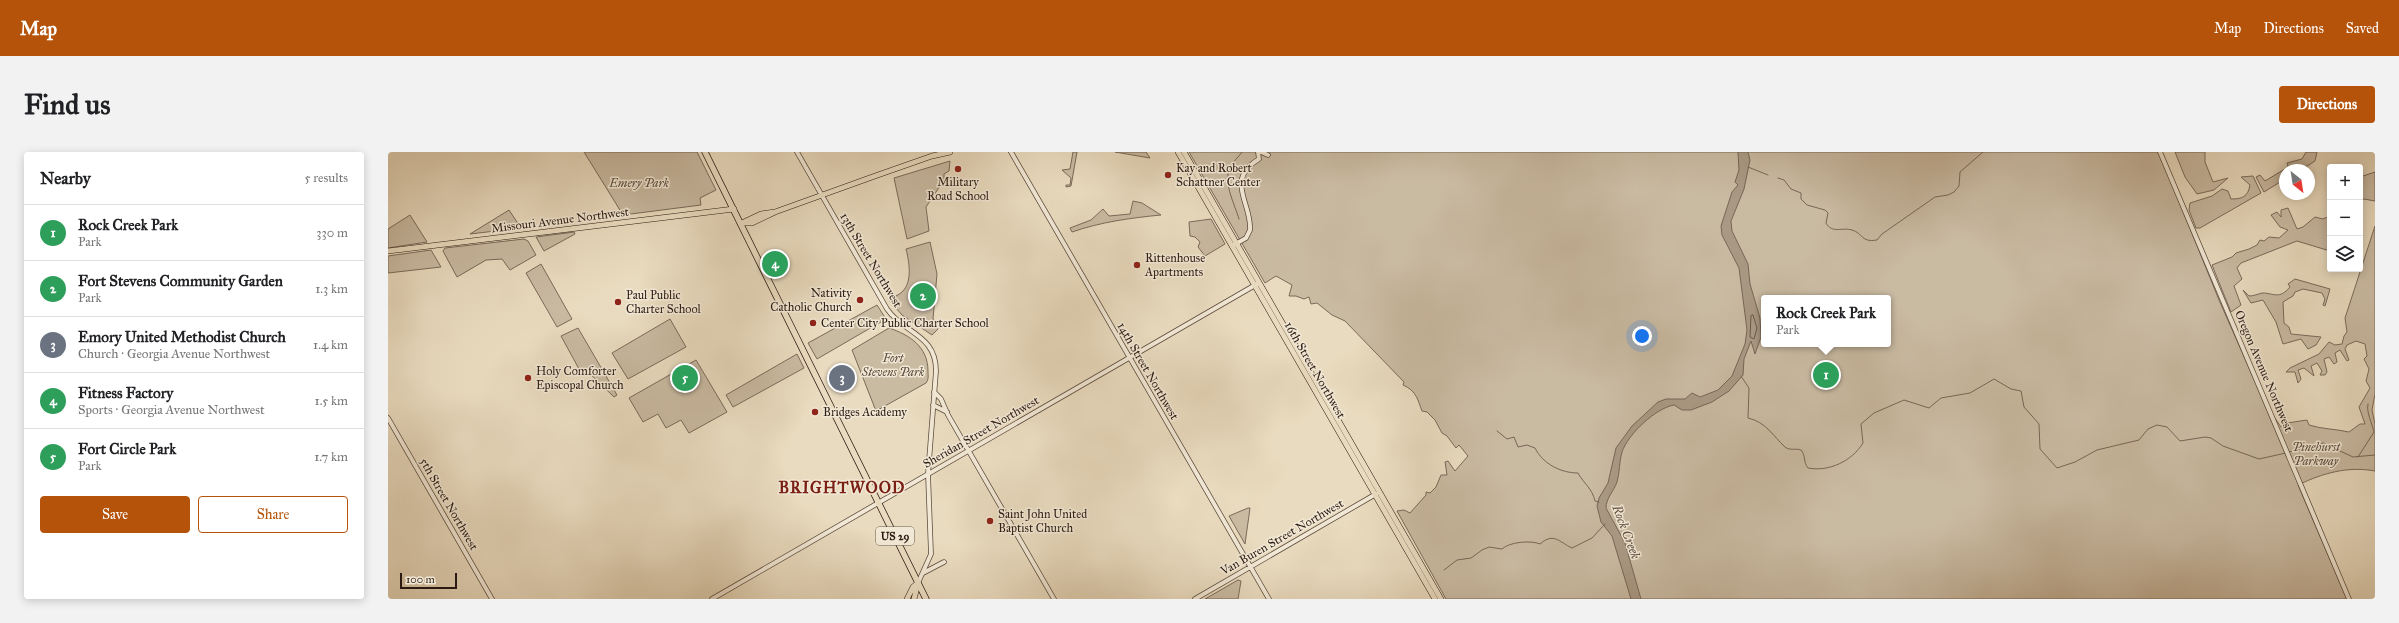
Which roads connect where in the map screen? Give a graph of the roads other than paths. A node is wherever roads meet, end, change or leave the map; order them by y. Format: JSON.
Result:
{"nodes":[{"id":1,"x":705,"y":152,"type":"edge"},
{"id":2,"x":797,"y":152,"type":"edge"},
{"id":3,"x":937,"y":152,"type":"edge"},
{"id":4,"x":950,"y":152,"type":"edge"},
{"id":5,"x":1011,"y":152,"type":"edge"},
{"id":6,"x":1178,"y":152,"type":"edge"},
{"id":7,"x":1184,"y":152,"type":"edge"},
{"id":8,"x":1258,"y":152,"type":"edge"},
{"id":9,"x":1261,"y":152,"type":"edge"},
{"id":10,"x":2160,"y":152,"type":"edge"},
{"id":11,"x":932,"y":156,"type":"junction"},
{"id":12,"x":1268,"y":156,"type":"dead end"},
{"id":13,"x":821,"y":195,"type":"junction"},
{"id":14,"x":734,"y":209,"type":"junction"},
{"id":15,"x":741,"y":223,"type":"junction"},
{"id":16,"x":1234,"y":245,"type":"junction"},
{"id":17,"x":388,"y":251,"type":"edge"},
{"id":18,"x":1257,"y":285,"type":"junction"},
{"id":19,"x":1130,"y":358,"type":"junction"},
{"id":20,"x":934,"y":392,"type":"junction"},
{"id":21,"x":933,"y":406,"type":"junction"},
{"id":22,"x":946,"y":412,"type":"junction"},
{"id":23,"x":388,"y":418,"type":"edge"},
{"id":24,"x":969,"y":451,"type":"junction"},
{"id":25,"x":928,"y":474,"type":"junction"},
{"id":26,"x":1377,"y":494,"type":"junction"},
{"id":27,"x":879,"y":503,"type":"junction"},
{"id":28,"x":944,"y":562,"type":"dead end"},
{"id":29,"x":1250,"y":567,"type":"junction"},
{"id":30,"x":922,"y":574,"type":"junction"},
{"id":31,"x":918,"y":583,"type":"junction"},
{"id":32,"x":492,"y":599,"type":"edge"},
{"id":33,"x":712,"y":599,"type":"edge"},
{"id":34,"x":907,"y":599,"type":"edge"},
{"id":35,"x":914,"y":599,"type":"edge"},
{"id":36,"x":926,"y":599,"type":"edge"},
{"id":37,"x":1054,"y":599,"type":"edge"},
{"id":38,"x":1195,"y":599,"type":"edge"},
{"id":39,"x":1269,"y":599,"type":"edge"},
{"id":40,"x":1435,"y":599,"type":"edge"},
{"id":41,"x":1441,"y":599,"type":"edge"},
{"id":42,"x":2349,"y":599,"type":"edge"}],
"edges":[{"from":1,"to":14,"type":"highway","number":"US 29"},
{"from":2,"to":13,"type":"street","name":"13th Street Northwest"},
{"from":3,"to":11,"type":"main road"},
{"from":4,"to":11,"type":"main road"},
{"from":5,"to":19,"type":"street","name":"14th Street Northwest"},
{"from":6,"to":16,"type":"main road","name":"16th Street Northwest"},
{"from":7,"to":16,"type":"main road","name":"16th Street Northwest"},
{"from":8,"to":16,"type":"street"},
{"from":9,"to":12,"type":"street"},
{"from":10,"to":42,"type":"street","name":"Oregon Avenue Northwest"},
{"from":11,"to":13,"type":"main road"},
{"from":13,"to":15,"type":"main road"},
{"from":13,"to":20,"type":"street","name":"13th Street Northwest"},
{"from":14,"to":15,"type":"highway","number":"US 29"},
{"from":14,"to":17,"type":"main road","name":"Missouri Avenue Northwest"},
{"from":15,"to":27,"type":"highway","number":"US 29"},
{"from":16,"to":18,"type":"main road","name":"16th Street Northwest"},
{"from":18,"to":19,"type":"street","name":"Sheridan Street Northwest"},
{"from":18,"to":26,"type":"main road","name":"16th Street Northwest"},
{"from":19,"to":24,"type":"street","name":"Sheridan Street Northwest"},
{"from":19,"to":29,"type":"street","name":"14th Street Northwest"},
{"from":20,"to":21,"type":"street","name":"13th Street Northwest"},
{"from":20,"to":22,"type":"street"},
{"from":21,"to":22,"type":"street"},
{"from":21,"to":25,"type":"street","name":"13th Street Northwest"},
{"from":22,"to":24,"type":"street"},
{"from":23,"to":32,"type":"street","name":"5th Street Northwest"},
{"from":24,"to":25,"type":"street","name":"Sheridan Street Northwest"},
{"from":24,"to":37,"type":"street"},
{"from":25,"to":27,"type":"street","name":"Sheridan Street Northwest"},
{"from":25,"to":30,"type":"street","name":"13th Street Northwest"},
{"from":26,"to":29,"type":"street","name":"Van Buren Street Northwest"},
{"from":26,"to":40,"type":"main road","name":"16th Street Northwest"},
{"from":26,"to":41,"type":"main road","name":"16th Street Northwest"},
{"from":27,"to":31,"type":"highway","number":"US 29"},
{"from":27,"to":33,"type":"street","name":"Sheridan Street Northwest"},
{"from":28,"to":30,"type":"street"},
{"from":29,"to":38,"type":"street","name":"Van Buren Street Northwest"},
{"from":29,"to":39,"type":"street","name":"14th Street Northwest"},
{"from":30,"to":31,"type":"street","name":"13th Street Northwest"},
{"from":31,"to":34,"type":"main road"},
{"from":31,"to":35,"type":"main road"},
{"from":31,"to":36,"type":"highway","number":"US 29"}]}
